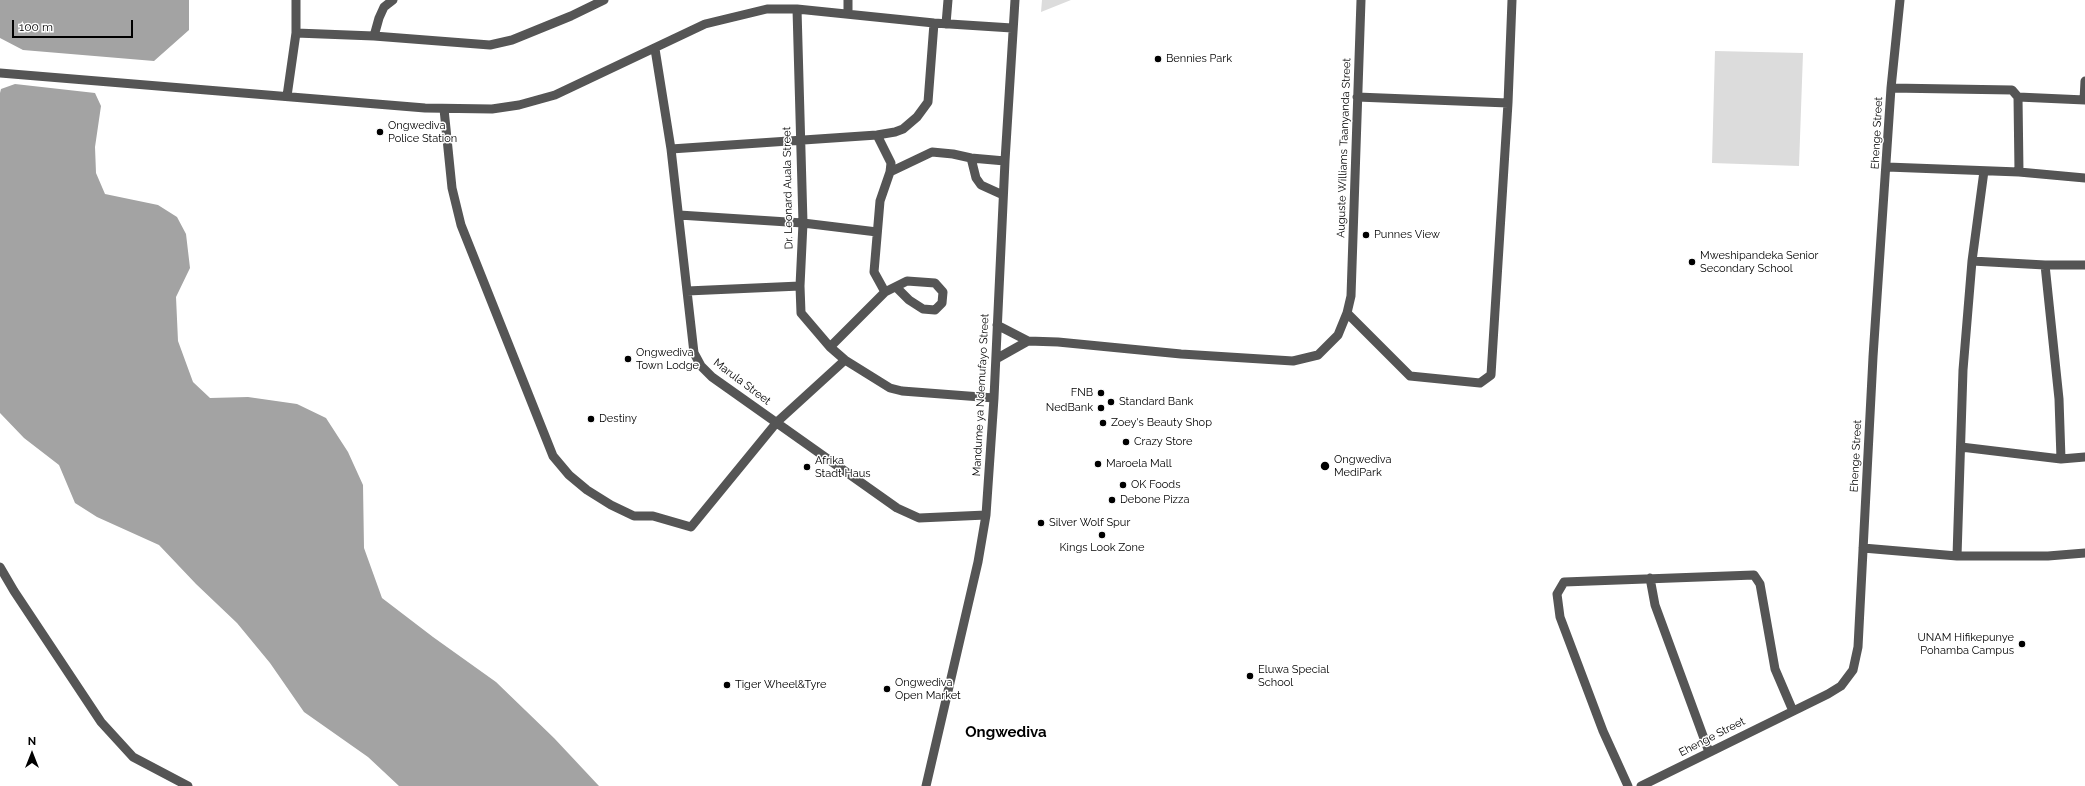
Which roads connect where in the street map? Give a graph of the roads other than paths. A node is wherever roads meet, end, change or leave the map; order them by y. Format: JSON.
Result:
{"nodes":[{"id":1,"x":296,"y":0,"type":"edge"},
{"id":2,"x":393,"y":0,"type":"edge"},
{"id":3,"x":604,"y":0,"type":"edge"},
{"id":4,"x":848,"y":0,"type":"edge"},
{"id":5,"x":948,"y":0,"type":"edge"},
{"id":6,"x":1016,"y":0,"type":"edge"},
{"id":7,"x":1361,"y":0,"type":"edge"},
{"id":8,"x":1512,"y":0,"type":"edge"},
{"id":9,"x":1900,"y":0,"type":"edge"},
{"id":10,"x":797,"y":9,"type":"junction"},
{"id":11,"x":848,"y":14,"type":"junction"},
{"id":12,"x":934,"y":23,"type":"junction"},
{"id":13,"x":946,"y":24,"type":"junction"},
{"id":14,"x":1012,"y":28,"type":"junction"},
{"id":15,"x":296,"y":33,"type":"junction"},
{"id":16,"x":374,"y":36,"type":"junction"},
{"id":17,"x":655,"y":49,"type":"junction"},
{"id":18,"x":0,"y":73,"type":"edge"},
{"id":19,"x":2085,"y":82,"type":"edge"},
{"id":20,"x":1891,"y":88,"type":"junction"},
{"id":21,"x":288,"y":96,"type":"junction"},
{"id":22,"x":1357,"y":97,"type":"junction"},
{"id":23,"x":2018,"y":97,"type":"junction"},
{"id":24,"x":2084,"y":100,"type":"edge"},
{"id":25,"x":1508,"y":103,"type":"junction"},
{"id":26,"x":444,"y":109,"type":"junction"},
{"id":27,"x":877,"y":135,"type":"junction"},
{"id":28,"x":800,"y":139,"type":"junction"},
{"id":29,"x":672,"y":149,"type":"junction"},
{"id":30,"x":971,"y":158,"type":"junction"},
{"id":31,"x":1005,"y":161,"type":"junction"},
{"id":32,"x":1887,"y":167,"type":"junction"},
{"id":33,"x":1984,"y":171,"type":"junction"},
{"id":34,"x":890,"y":172,"type":"junction"},
{"id":35,"x":2019,"y":172,"type":"junction"},
{"id":36,"x":2085,"y":178,"type":"edge"},
{"id":37,"x":1003,"y":195,"type":"junction"},
{"id":38,"x":679,"y":215,"type":"junction"},
{"id":39,"x":803,"y":223,"type":"junction"},
{"id":40,"x":877,"y":232,"type":"junction"},
{"id":41,"x":1972,"y":261,"type":"junction"},
{"id":42,"x":2045,"y":265,"type":"junction"},
{"id":43,"x":2085,"y":265,"type":"edge"},
{"id":44,"x":800,"y":286,"type":"junction"},
{"id":45,"x":896,"y":287,"type":"junction"},
{"id":46,"x":687,"y":291,"type":"junction"},
{"id":47,"x":885,"y":292,"type":"junction"},
{"id":48,"x":1347,"y":313,"type":"junction"},
{"id":49,"x":997,"y":325,"type":"junction"},
{"id":50,"x":1028,"y":341,"type":"junction"},
{"id":51,"x":830,"y":347,"type":"junction"},
{"id":52,"x":996,"y":359,"type":"junction"},
{"id":53,"x":845,"y":360,"type":"junction"},
{"id":54,"x":994,"y":398,"type":"junction"},
{"id":55,"x":777,"y":422,"type":"junction"},
{"id":56,"x":1961,"y":447,"type":"junction"},
{"id":57,"x":2085,"y":458,"type":"edge"},
{"id":58,"x":2061,"y":459,"type":"junction"},
{"id":59,"x":986,"y":515,"type":"junction"},
{"id":60,"x":1863,"y":548,"type":"junction"},
{"id":61,"x":2085,"y":553,"type":"edge"},
{"id":62,"x":1957,"y":556,"type":"junction"},
{"id":63,"x":0,"y":567,"type":"edge"},
{"id":64,"x":1650,"y":578,"type":"junction"},
{"id":65,"x":1793,"y":711,"type":"junction"},
{"id":66,"x":1709,"y":752,"type":"junction"},
{"id":67,"x":188,"y":786,"type":"edge"},
{"id":68,"x":926,"y":786,"type":"edge"},
{"id":69,"x":1628,"y":786,"type":"edge"},
{"id":70,"x":1641,"y":786,"type":"edge"}],
"edges":[{"from":1,"to":15,"type":"street"},
{"from":2,"to":16,"type":"street"},
{"from":3,"to":16,"type":"street"},
{"from":4,"to":11,"type":"street"},
{"from":5,"to":13,"type":"street"},
{"from":6,"to":14,"type":"street","name":"Mandume ya Ndemufayo Street"},
{"from":7,"to":22,"type":"street","name":"Auguste Williams Taanyanda Street"},
{"from":8,"to":25,"type":"street"},
{"from":9,"to":20,"type":"street","name":"Ehenge Street"},
{"from":10,"to":11,"type":"street"},
{"from":10,"to":17,"type":"street"},
{"from":10,"to":28,"type":"street","name":"Dr. Leonard Auala Street"},
{"from":11,"to":12,"type":"street"},
{"from":12,"to":13,"type":"street"},
{"from":12,"to":27,"type":"street"},
{"from":13,"to":14,"type":"street"},
{"from":14,"to":31,"type":"street","name":"Mandume ya Ndemufayo Street"},
{"from":15,"to":16,"type":"street"},
{"from":15,"to":21,"type":"street"},
{"from":17,"to":26,"type":"street"},
{"from":17,"to":29,"type":"street","name":"Marula Street"},
{"from":18,"to":21,"type":"street"},
{"from":19,"to":24,"type":"street"},
{"from":20,"to":23,"type":"street"},
{"from":20,"to":32,"type":"street","name":"Ehenge Street"},
{"from":21,"to":26,"type":"street"},
{"from":22,"to":25,"type":"street"},
{"from":22,"to":48,"type":"street","name":"Auguste Williams Taanyanda Street"},
{"from":23,"to":24,"type":"street"},
{"from":23,"to":35,"type":"street"},
{"from":25,"to":48,"type":"street"},
{"from":26,"to":55,"type":"street"},
{"from":27,"to":28,"type":"street"},
{"from":27,"to":34,"type":"street"},
{"from":28,"to":29,"type":"street"},
{"from":28,"to":39,"type":"street","name":"Dr. Leonard Auala Street"},
{"from":29,"to":38,"type":"street","name":"Marula Street"},
{"from":30,"to":31,"type":"street"},
{"from":30,"to":34,"type":"street"},
{"from":30,"to":37,"type":"street"},
{"from":31,"to":37,"type":"street","name":"Mandume ya Ndemufayo Street"},
{"from":32,"to":33,"type":"street"},
{"from":32,"to":60,"type":"street","name":"Ehenge Street"},
{"from":33,"to":35,"type":"street"},
{"from":33,"to":41,"type":"street"},
{"from":34,"to":40,"type":"street"},
{"from":35,"to":36,"type":"street"},
{"from":37,"to":49,"type":"street","name":"Mandume ya Ndemufayo Street"},
{"from":38,"to":39,"type":"street"},
{"from":38,"to":46,"type":"street","name":"Marula Street"},
{"from":39,"to":40,"type":"street"},
{"from":39,"to":44,"type":"street","name":"Dr. Leonard Auala Street"},
{"from":40,"to":47,"type":"street"},
{"from":41,"to":42,"type":"street"},
{"from":41,"to":56,"type":"street"},
{"from":42,"to":43,"type":"street"},
{"from":42,"to":58,"type":"street"},
{"from":44,"to":46,"type":"street"},
{"from":44,"to":51,"type":"street","name":"Dr. Leonard Auala Street"},
{"from":45,"to":45,"type":"street"},
{"from":45,"to":47,"type":"street"},
{"from":46,"to":55,"type":"street","name":"Marula Street"},
{"from":47,"to":51,"type":"street"},
{"from":48,"to":50,"type":"street","name":"Auguste Williams Taanyanda Street"},
{"from":49,"to":50,"type":"street"},
{"from":49,"to":52,"type":"street","name":"Mandume ya Ndemufayo Street"},
{"from":50,"to":52,"type":"street"},
{"from":51,"to":53,"type":"street","name":"Dr. Leonard Auala Street"},
{"from":52,"to":54,"type":"street","name":"Mandume ya Ndemufayo Street"},
{"from":53,"to":54,"type":"street","name":"Dr. Leonard Auala Street"},
{"from":53,"to":55,"type":"street"},
{"from":54,"to":59,"type":"street","name":"Mandume ya Ndemufayo Street"},
{"from":55,"to":59,"type":"street","name":"Marula Street"},
{"from":56,"to":58,"type":"street"},
{"from":56,"to":62,"type":"street"},
{"from":57,"to":58,"type":"street"},
{"from":59,"to":68,"type":"street","name":"Mandume ya Ndemufayo Street"},
{"from":60,"to":62,"type":"street"},
{"from":60,"to":65,"type":"street","name":"Ehenge Street"},
{"from":61,"to":62,"type":"street"},
{"from":63,"to":67,"type":"street"},
{"from":64,"to":65,"type":"street"},
{"from":64,"to":66,"type":"street"},
{"from":64,"to":69,"type":"street"},
{"from":65,"to":66,"type":"street","name":"Ehenge Street"},
{"from":66,"to":70,"type":"street","name":"Ehenge Street"}]}
